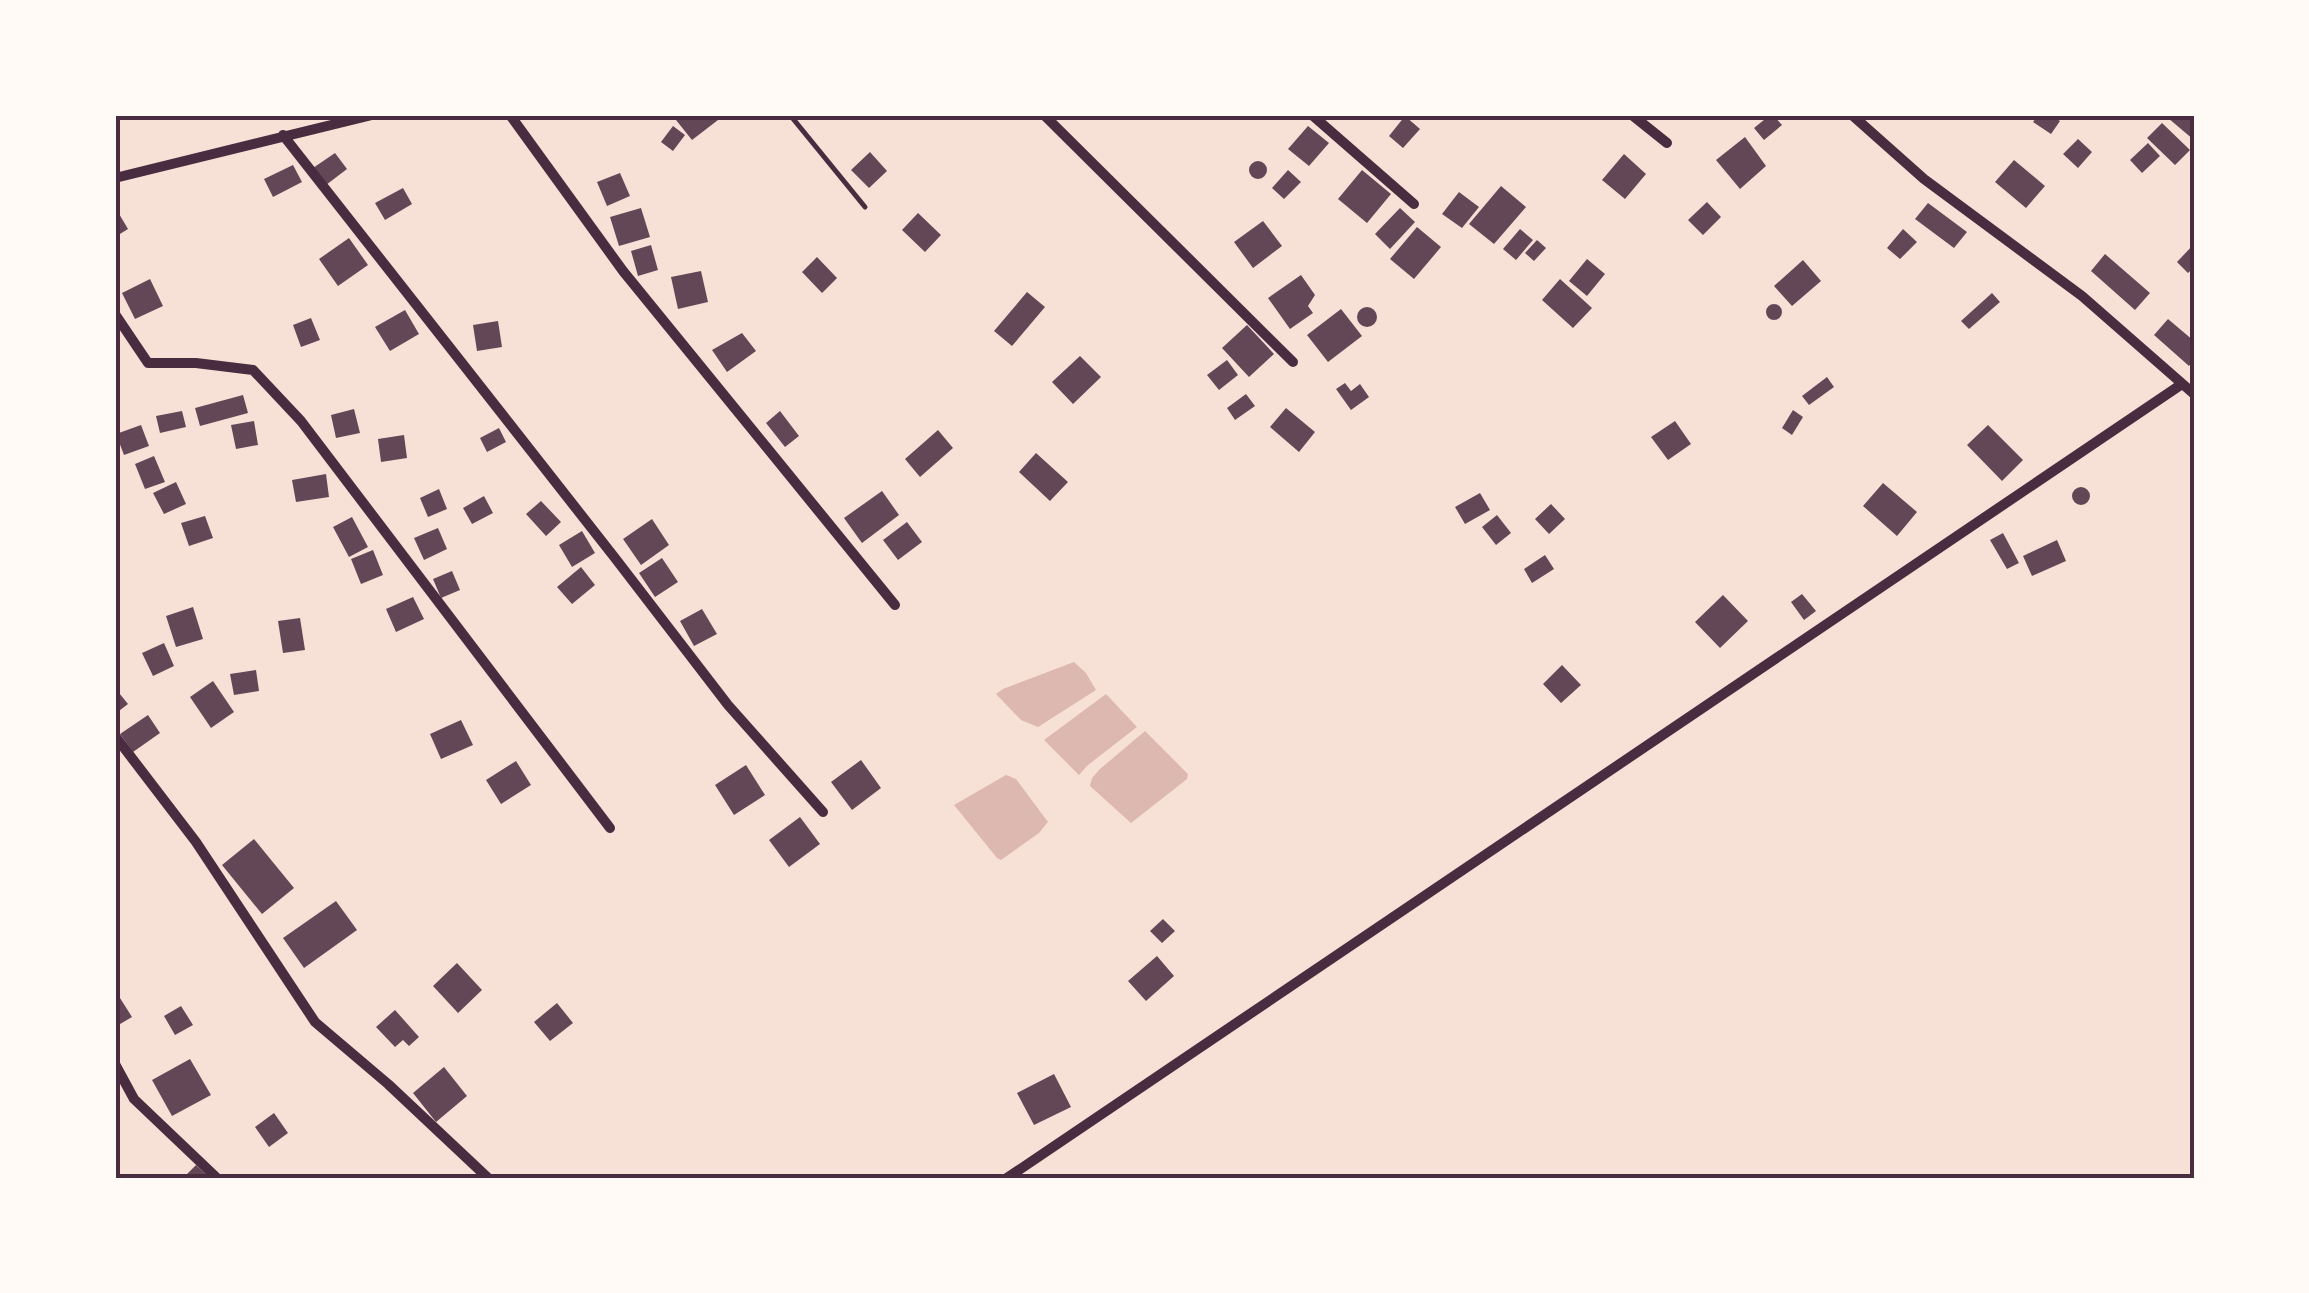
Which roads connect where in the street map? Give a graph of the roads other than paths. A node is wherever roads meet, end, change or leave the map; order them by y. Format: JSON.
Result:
{"nodes":[{"id":1,"x":372,"y":115,"type":"edge"},
{"id":2,"x":510,"y":115,"type":"edge"},
{"id":3,"x":790,"y":115,"type":"edge"},
{"id":4,"x":1044,"y":115,"type":"edge"},
{"id":5,"x":1312,"y":115,"type":"edge"},
{"id":6,"x":1632,"y":115,"type":"edge"},
{"id":7,"x":1852,"y":115,"type":"edge"},
{"id":8,"x":282,"y":136,"type":"junction"},
{"id":9,"x":1667,"y":143,"type":"dead end"},
{"id":10,"x":115,"y":178,"type":"edge"},
{"id":11,"x":1414,"y":204,"type":"dead end"},
{"id":12,"x":866,"y":207,"type":"dead end"},
{"id":13,"x":115,"y":314,"type":"edge"},
{"id":14,"x":1293,"y":362,"type":"dead end"},
{"id":15,"x":2182,"y":384,"type":"junction"},
{"id":16,"x":2194,"y":394,"type":"edge"},
{"id":17,"x":896,"y":605,"type":"dead end"},
{"id":18,"x":115,"y":736,"type":"edge"},
{"id":19,"x":823,"y":812,"type":"dead end"},
{"id":20,"x":610,"y":828,"type":"dead end"},
{"id":21,"x":115,"y":1064,"type":"edge"},
{"id":22,"x":217,"y":1178,"type":"edge"},
{"id":23,"x":488,"y":1178,"type":"edge"},
{"id":24,"x":1006,"y":1178,"type":"edge"}],
"edges":[{"from":1,"to":8,"type":"street"},
{"from":2,"to":17,"type":"street"},
{"from":3,"to":12,"type":"lane"},
{"from":4,"to":14,"type":"street"},
{"from":5,"to":11,"type":"street"},
{"from":6,"to":9,"type":"street"},
{"from":7,"to":15,"type":"street"},
{"from":8,"to":10,"type":"street"},
{"from":8,"to":19,"type":"street"},
{"from":13,"to":20,"type":"street"},
{"from":15,"to":16,"type":"street"},
{"from":15,"to":24,"type":"street"},
{"from":18,"to":23,"type":"street"},
{"from":21,"to":22,"type":"street"}]}
